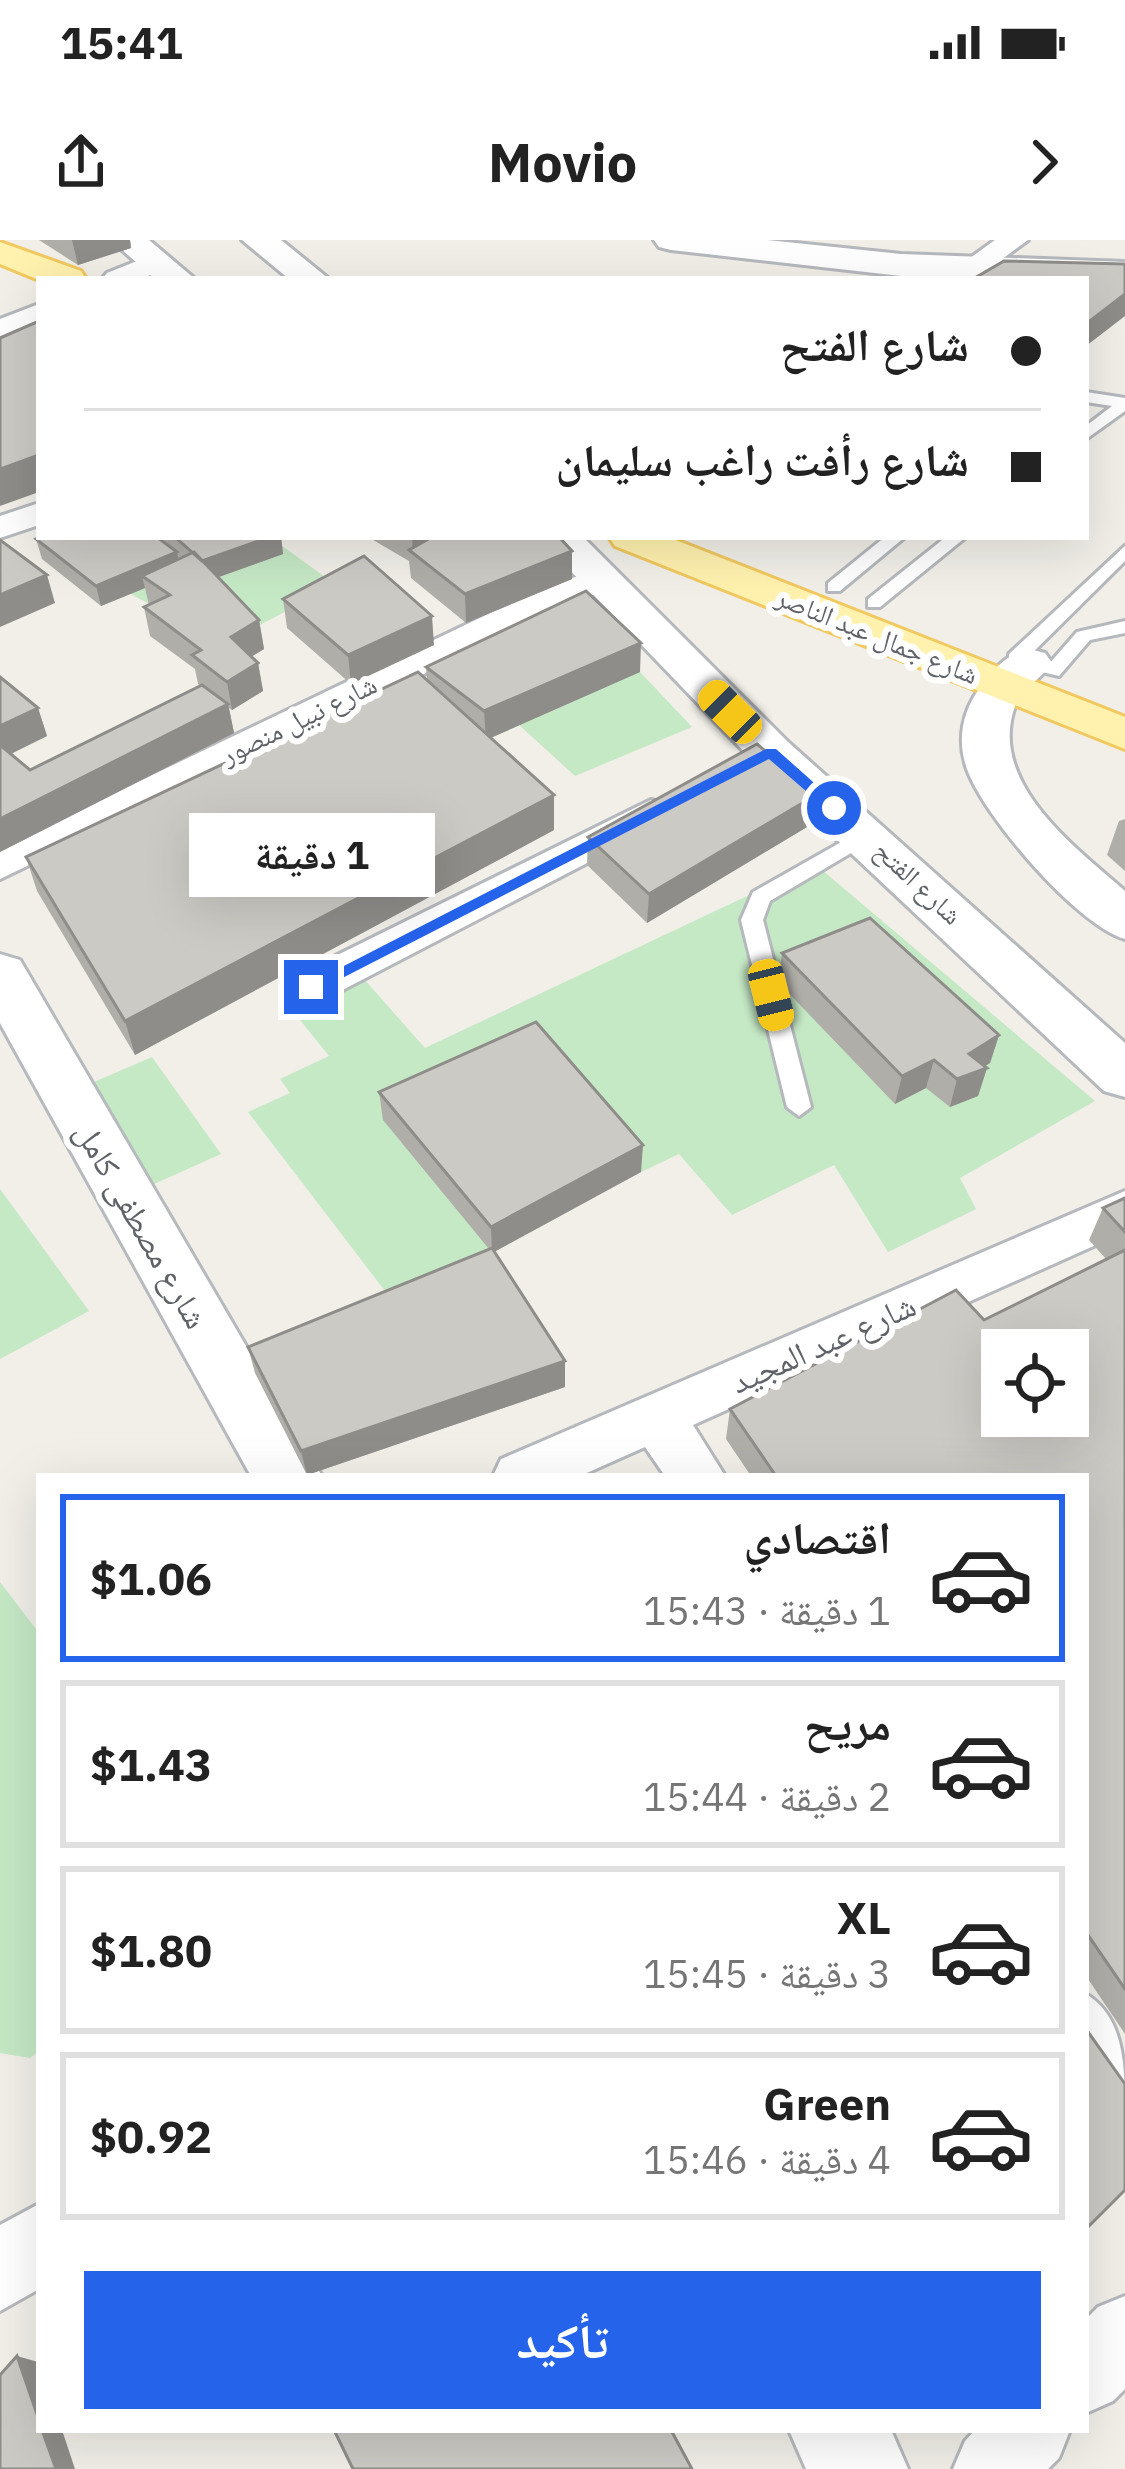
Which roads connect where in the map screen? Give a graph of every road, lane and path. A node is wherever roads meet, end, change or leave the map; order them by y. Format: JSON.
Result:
{"nodes":[{"id":1,"x":128,"y":240,"type":"edge"},
{"id":2,"x":259,"y":240,"type":"edge"},
{"id":3,"x":671,"y":240,"type":"edge"},
{"id":4,"x":1014,"y":240,"type":"edge"},
{"id":5,"x":1028,"y":240,"type":"edge"},
{"id":6,"x":1125,"y":244,"type":"edge"},
{"id":7,"x":0,"y":252,"type":"edge"},
{"id":8,"x":176,"y":263,"type":"edge"},
{"id":9,"x":1125,"y":273,"type":"edge"},
{"id":10,"x":963,"y":274,"type":"edge"},
{"id":11,"x":60,"y":276,"type":"edge"},
{"id":12,"x":128,"y":276,"type":"edge"},
{"id":13,"x":307,"y":276,"type":"edge"},
{"id":14,"x":0,"y":279,"type":"edge"},
{"id":15,"x":36,"y":295,"type":"edge"},
{"id":16,"x":36,"y":314,"type":"edge"},
{"id":17,"x":0,"y":330,"type":"edge"},
{"id":18,"x":1089,"y":397,"type":"edge"},
{"id":19,"x":1089,"y":432,"type":"edge"},
{"id":20,"x":36,"y":514,"type":"edge"},
{"id":21,"x":0,"y":528,"type":"edge"},
{"id":22,"x":563,"y":540,"type":"edge"},
{"id":23,"x":639,"y":540,"type":"edge"},
{"id":24,"x":714,"y":540,"type":"edge"},
{"id":25,"x":894,"y":540,"type":"edge"},
{"id":26,"x":952,"y":540,"type":"edge"},
{"id":27,"x":1125,"y":551,"type":"edge"},
{"id":28,"x":601,"y":582,"type":"junction"},
{"id":29,"x":854,"y":595,"type":"junction"},
{"id":30,"x":1125,"y":627,"type":"edge"},
{"id":31,"x":1025,"y":670,"type":"junction"},
{"id":32,"x":1125,"y":700,"type":"edge"},
{"id":33,"x":1125,"y":734,"type":"edge"},
{"id":34,"x":687,"y":795,"type":"edge"},
{"id":35,"x":866,"y":836,"type":"junction"},
{"id":36,"x":0,"y":865,"type":"edge"},
{"id":37,"x":1125,"y":921,"type":"edge"},
{"id":38,"x":0,"y":973,"type":"edge"},
{"id":39,"x":311,"y":987,"type":"dead end"},
{"id":40,"x":1125,"y":1076,"type":"edge"},
{"id":41,"x":799,"y":1107,"type":"dead end"},
{"id":42,"x":1125,"y":1210,"type":"edge"},
{"id":43,"x":655,"y":1416,"type":"junction"},
{"id":44,"x":284,"y":1473,"type":"edge"},
{"id":45,"x":528,"y":1473,"type":"edge"},
{"id":46,"x":695,"y":1473,"type":"edge"},
{"id":47,"x":1089,"y":2033,"type":"edge"},
{"id":48,"x":1125,"y":2084,"type":"edge"},
{"id":49,"x":36,"y":2244,"type":"edge"},
{"id":50,"x":0,"y":2273,"type":"edge"},
{"id":51,"x":1125,"y":2333,"type":"edge"},
{"id":52,"x":1089,"y":2371,"type":"edge"},
{"id":53,"x":839,"y":2433,"type":"edge"},
{"id":54,"x":1028,"y":2433,"type":"edge"},
{"id":55,"x":860,"y":2469,"type":"edge"},
{"id":56,"x":993,"y":2469,"type":"edge"}],
"edges":[{"from":1,"to":8,"type":"street"},
{"from":2,"to":13,"type":"street"},
{"from":3,"to":10,"type":"street"},
{"from":4,"to":10,"type":"street"},
{"from":5,"to":6,"type":"street"},
{"from":7,"to":11,"type":"main road"},
{"from":8,"to":12,"type":"street"},
{"from":9,"to":10,"type":"street"},
{"from":14,"to":15,"type":"main road"},
{"from":16,"to":17,"type":"street"},
{"from":18,"to":19,"type":"lane"},
{"from":20,"to":21,"type":"street"},
{"from":22,"to":28,"type":"street","name":"شارع الفتح"},
{"from":23,"to":31,"type":"main road","name":"شارع جمال عبد الناصر"},
{"from":24,"to":29,"type":"main road","name":"شارع جمال عبد الناصر"},
{"from":25,"to":29,"type":"lane"},
{"from":26,"to":29,"type":"lane"},
{"from":27,"to":31,"type":"lane"},
{"from":28,"to":35,"type":"street","name":"شارع الفتح"},
{"from":28,"to":36,"type":"street","name":"شارع نبيل منصور"},
{"from":29,"to":31,"type":"main road","name":"شارع جمال عبد الناصر"},
{"from":30,"to":31,"type":"lane"},
{"from":31,"to":32,"type":"main road","name":"شارع جمال عبد الناصر"},
{"from":31,"to":33,"type":"main road","name":"شارع جمال عبد الناصر"},
{"from":31,"to":37,"type":"street"},
{"from":34,"to":39,"type":"street"},
{"from":35,"to":40,"type":"street","name":"شارع الفتح"},
{"from":35,"to":41,"type":"lane"},
{"from":38,"to":44,"type":"street","name":"شارع مصطفى كامل"},
{"from":42,"to":43,"type":"street","name":"شارع عبد المجيد"},
{"from":43,"to":45,"type":"street","name":"شارع عبد المجيد"},
{"from":43,"to":46,"type":"street"},
{"from":47,"to":48,"type":"street"},
{"from":49,"to":50,"type":"street"},
{"from":51,"to":52,"type":"street"},
{"from":53,"to":55,"type":"street"},
{"from":54,"to":56,"type":"street"}]}
